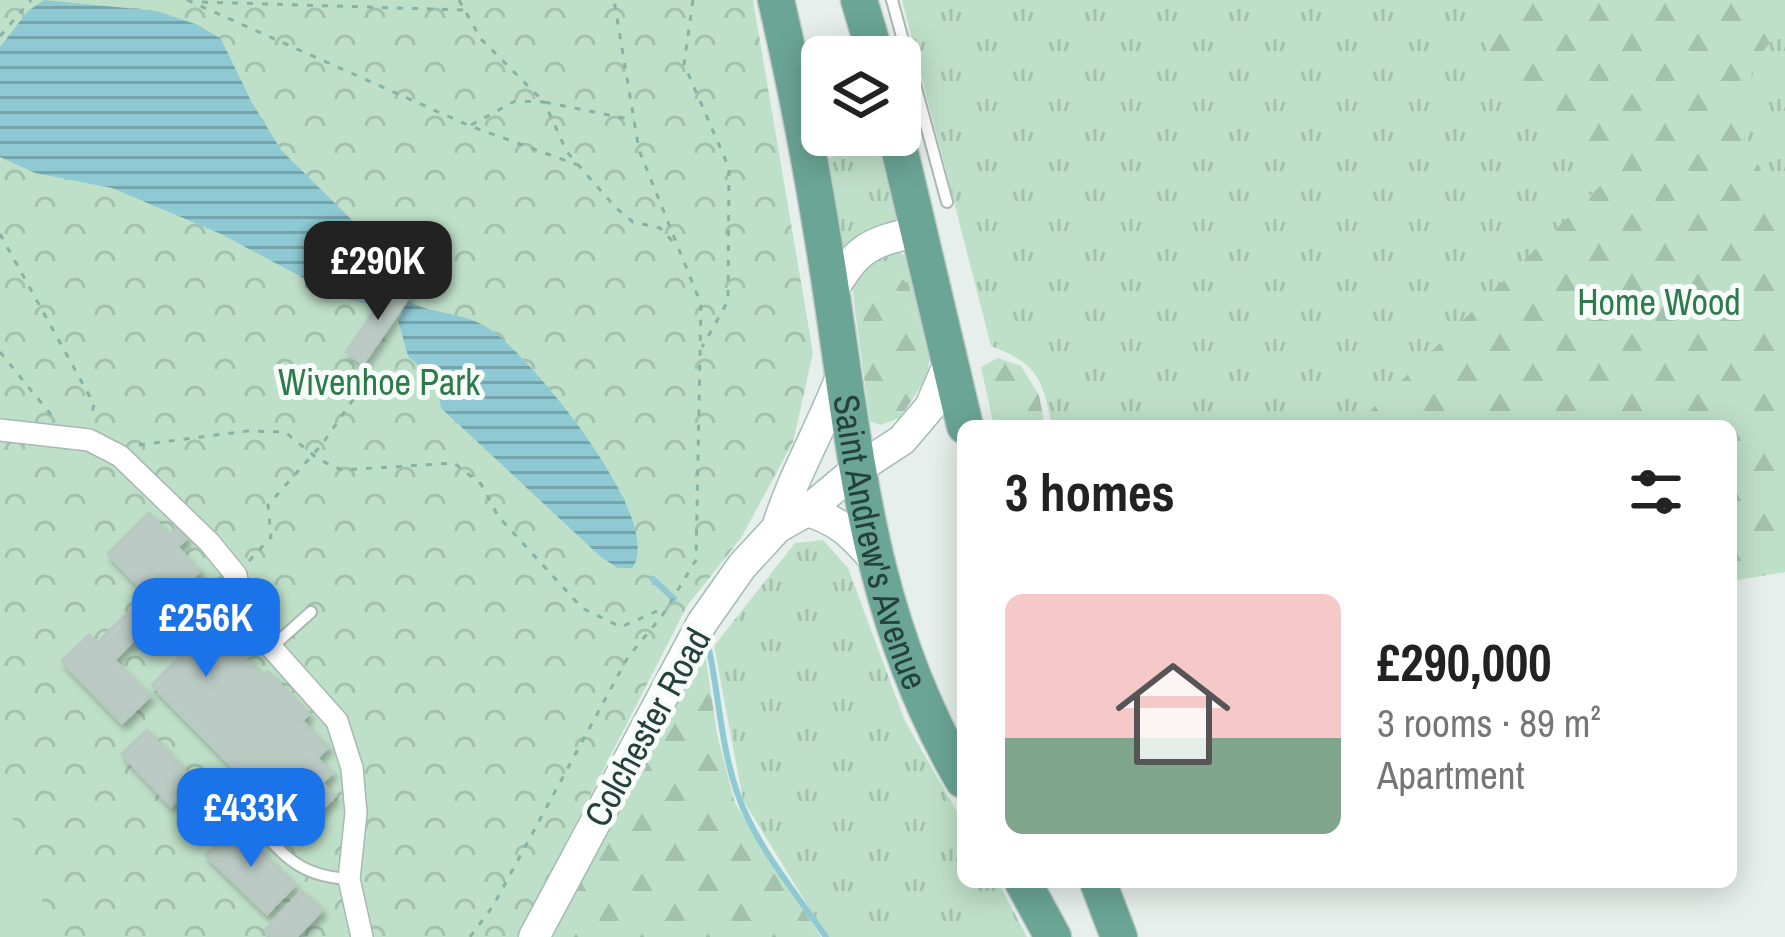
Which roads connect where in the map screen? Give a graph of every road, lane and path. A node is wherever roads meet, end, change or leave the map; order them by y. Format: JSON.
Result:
{"nodes":[{"id":1,"x":31,"y":0,"type":"edge"},
{"id":2,"x":187,"y":0,"type":"edge"},
{"id":3,"x":458,"y":0,"type":"edge"},
{"id":4,"x":614,"y":0,"type":"edge"},
{"id":5,"x":693,"y":0,"type":"edge"},
{"id":6,"x":776,"y":0,"type":"edge"},
{"id":7,"x":859,"y":0,"type":"edge"},
{"id":8,"x":892,"y":0,"type":"edge"},
{"id":9,"x":194,"y":2,"type":"edge"},
{"id":10,"x":464,"y":10,"type":"junction"},
{"id":11,"x":0,"y":36,"type":"edge"},
{"id":12,"x":870,"y":36,"type":"edge"},
{"id":13,"x":544,"y":102,"type":"junction"},
{"id":14,"x":634,"y":120,"type":"junction"},
{"id":15,"x":470,"y":126,"type":"junction"},
{"id":16,"x":901,"y":156,"type":"edge"},
{"id":17,"x":578,"y":165,"type":"junction"},
{"id":18,"x":947,"y":202,"type":"dead end"},
{"id":19,"x":918,"y":231,"type":"junction"},
{"id":20,"x":0,"y":234,"type":"edge"},
{"id":21,"x":679,"y":248,"type":"junction"},
{"id":22,"x":831,"y":293,"type":"junction"},
{"id":23,"x":700,"y":352,"type":"junction"},
{"id":24,"x":949,"y":363,"type":"junction"},
{"id":25,"x":843,"y":373,"type":"junction"},
{"id":26,"x":361,"y":388,"type":"dead end"},
{"id":27,"x":963,"y":420,"type":"edge"},
{"id":28,"x":89,"y":429,"type":"dead end"},
{"id":29,"x":0,"y":430,"type":"edge"},
{"id":30,"x":126,"y":445,"type":"dead end"},
{"id":31,"x":314,"y":455,"type":"junction"},
{"id":32,"x":856,"y":470,"type":"junction"},
{"id":33,"x":808,"y":511,"type":"junction"},
{"id":34,"x":776,"y":528,"type":"junction"},
{"id":35,"x":873,"y":558,"type":"junction"},
{"id":36,"x":236,"y":575,"type":"junction"},
{"id":37,"x":666,"y":608,"type":"junction"},
{"id":38,"x":311,"y":612,"type":"dead end"},
{"id":39,"x":272,"y":647,"type":"junction"},
{"id":40,"x":957,"y":769,"type":"edge"},
{"id":41,"x":257,"y":826,"type":"dead end"},
{"id":42,"x":349,"y":879,"type":"junction"},
{"id":43,"x":1026,"y":888,"type":"edge"},
{"id":44,"x":1100,"y":888,"type":"edge"},
{"id":45,"x":362,"y":937,"type":"edge"},
{"id":46,"x":470,"y":937,"type":"edge"},
{"id":47,"x":534,"y":937,"type":"edge"},
{"id":48,"x":1053,"y":937,"type":"edge"},
{"id":49,"x":1119,"y":937,"type":"edge"}],
"edges":[{"from":1,"to":11,"type":"path"},
{"from":2,"to":9,"type":"path"},
{"from":3,"to":10,"type":"path"},
{"from":4,"to":14,"type":"path"},
{"from":5,"to":23,"type":"path"},
{"from":6,"to":22,"type":"main road","name":"Saint Andrew's Avenue"},
{"from":7,"to":12,"type":"main road"},
{"from":8,"to":18,"type":"lane"},
{"from":9,"to":10,"type":"path"},
{"from":9,"to":15,"type":"path"},
{"from":10,"to":13,"type":"path"},
{"from":13,"to":14,"type":"path"},
{"from":13,"to":15,"type":"path"},
{"from":13,"to":17,"type":"path"},
{"from":14,"to":21,"type":"path"},
{"from":15,"to":17,"type":"path"},
{"from":16,"to":19,"type":"main road"},
{"from":17,"to":21,"type":"path"},
{"from":19,"to":22,"type":"main road"},
{"from":19,"to":24,"type":"main road"},
{"from":20,"to":28,"type":"path"},
{"from":21,"to":23,"type":"path"},
{"from":22,"to":25,"type":"main road","name":"Saint Andrew's Avenue"},
{"from":23,"to":37,"type":"path"},
{"from":24,"to":27,"type":"main road"},
{"from":24,"to":32,"type":"main road","name":"Colchester Road"},
{"from":25,"to":32,"type":"main road","name":"Saint Andrew's Avenue"},
{"from":25,"to":34,"type":"main road","name":"Colchester Road"},
{"from":26,"to":31,"type":"path"},
{"from":29,"to":36,"type":"street"},
{"from":30,"to":31,"type":"path"},
{"from":31,"to":36,"type":"path"},
{"from":31,"to":37,"type":"path"},
{"from":32,"to":33,"type":"main road","name":"Colchester Road"},
{"from":32,"to":35,"type":"main road","name":"Saint Andrew's Avenue"},
{"from":33,"to":34,"type":"main road","name":"Colchester Road"},
{"from":33,"to":35,"type":"main road"},
{"from":34,"to":47,"type":"main road","name":"Colchester Road"},
{"from":35,"to":40,"type":"main road","name":"Saint Andrew's Avenue"},
{"from":36,"to":39,"type":"street"},
{"from":37,"to":46,"type":"path"},
{"from":38,"to":39,"type":"lane"},
{"from":39,"to":42,"type":"street"},
{"from":41,"to":42,"type":"lane"},
{"from":42,"to":45,"type":"street"},
{"from":43,"to":48,"type":"main road"},
{"from":44,"to":49,"type":"main road"}]}
